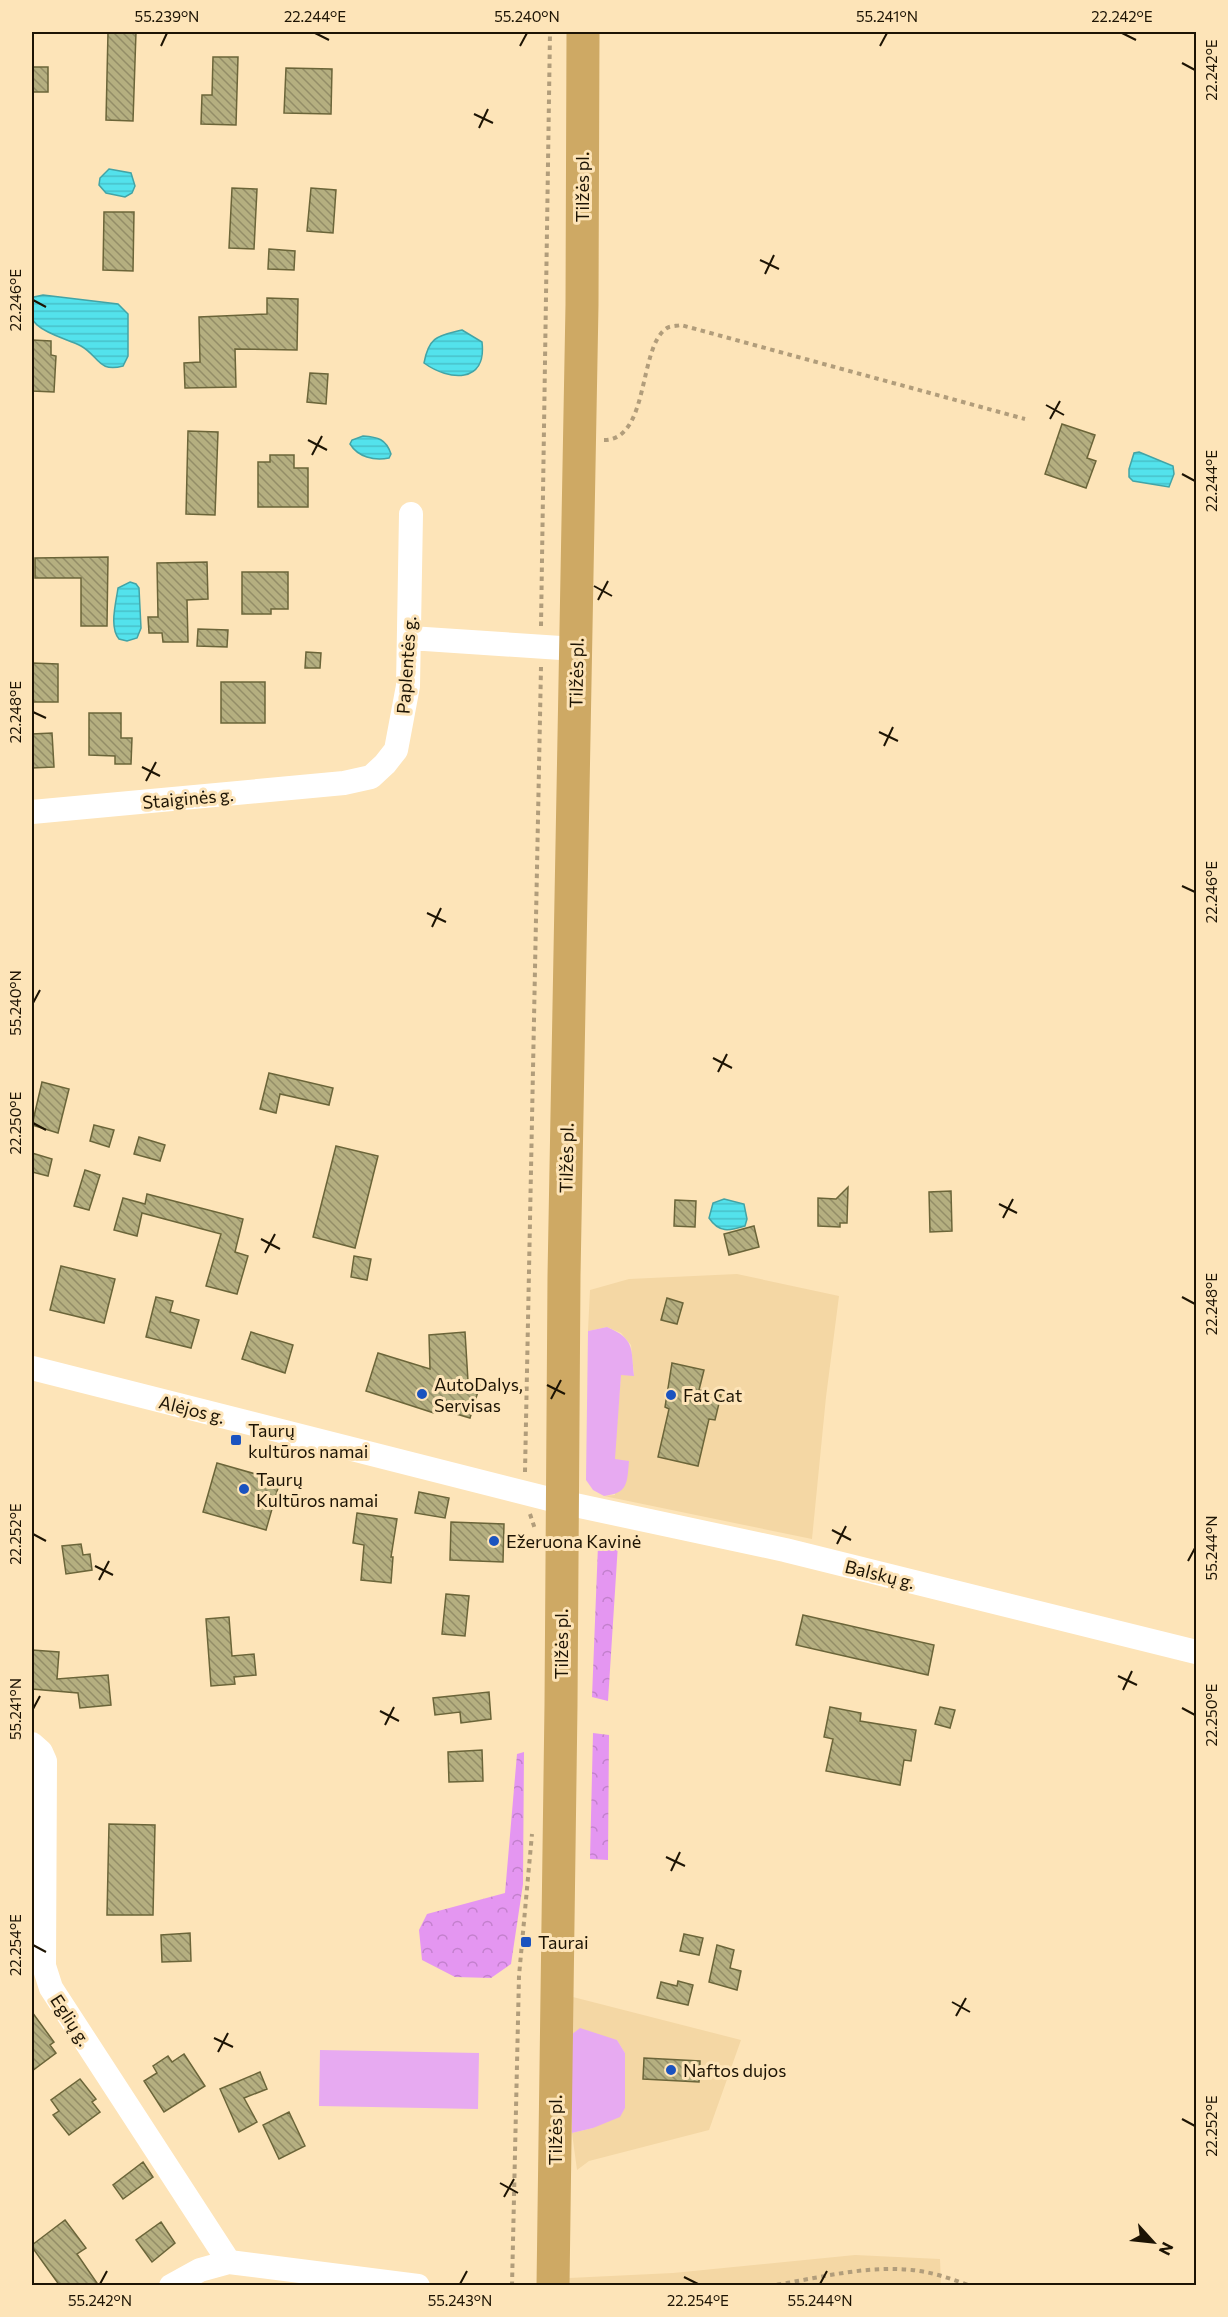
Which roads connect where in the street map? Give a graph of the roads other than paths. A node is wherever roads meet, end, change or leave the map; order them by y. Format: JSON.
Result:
{"nodes":[{"id":1,"x":583,"y":32,"type":"edge"},
{"id":2,"x":411,"y":514,"type":"dead end"},
{"id":3,"x":410,"y":638,"type":"junction"},
{"id":4,"x":576,"y":649,"type":"junction"},
{"id":5,"x":344,"y":783,"type":"joint"},
{"id":6,"x":32,"y":812,"type":"edge"},
{"id":7,"x":32,"y":1368,"type":"edge"},
{"id":8,"x":561,"y":1502,"type":"junction"},
{"id":9,"x":1197,"y":1652,"type":"edge"},
{"id":10,"x":32,"y":1744,"type":"edge"},
{"id":11,"x":229,"y":2262,"type":"junction"},
{"id":12,"x":307,"y":2279,"type":"edge"},
{"id":13,"x":171,"y":2286,"type":"edge"},
{"id":14,"x":418,"y":2286,"type":"edge"},
{"id":15,"x":553,"y":2286,"type":"edge"}],
"edges":[{"from":1,"to":4,"type":"highway","name":"Tilžės pl."},
{"from":2,"to":3,"type":"street","name":"Paplentės g."},
{"from":3,"to":4,"type":"street"},
{"from":3,"to":5,"type":"street","name":"Paplentės g."},
{"from":4,"to":8,"type":"highway","name":"Tilžės pl."},
{"from":5,"to":6,"type":"street","name":"Staiginės g."},
{"from":7,"to":8,"type":"street","name":"Alėjos g."},
{"from":8,"to":9,"type":"street","name":"Balskų g."},
{"from":8,"to":15,"type":"highway","name":"Tilžės pl."},
{"from":10,"to":11,"type":"street","name":"Eglių g."},
{"from":11,"to":12,"type":"street"},
{"from":11,"to":13,"type":"street"},
{"from":12,"to":14,"type":"street"}]}
